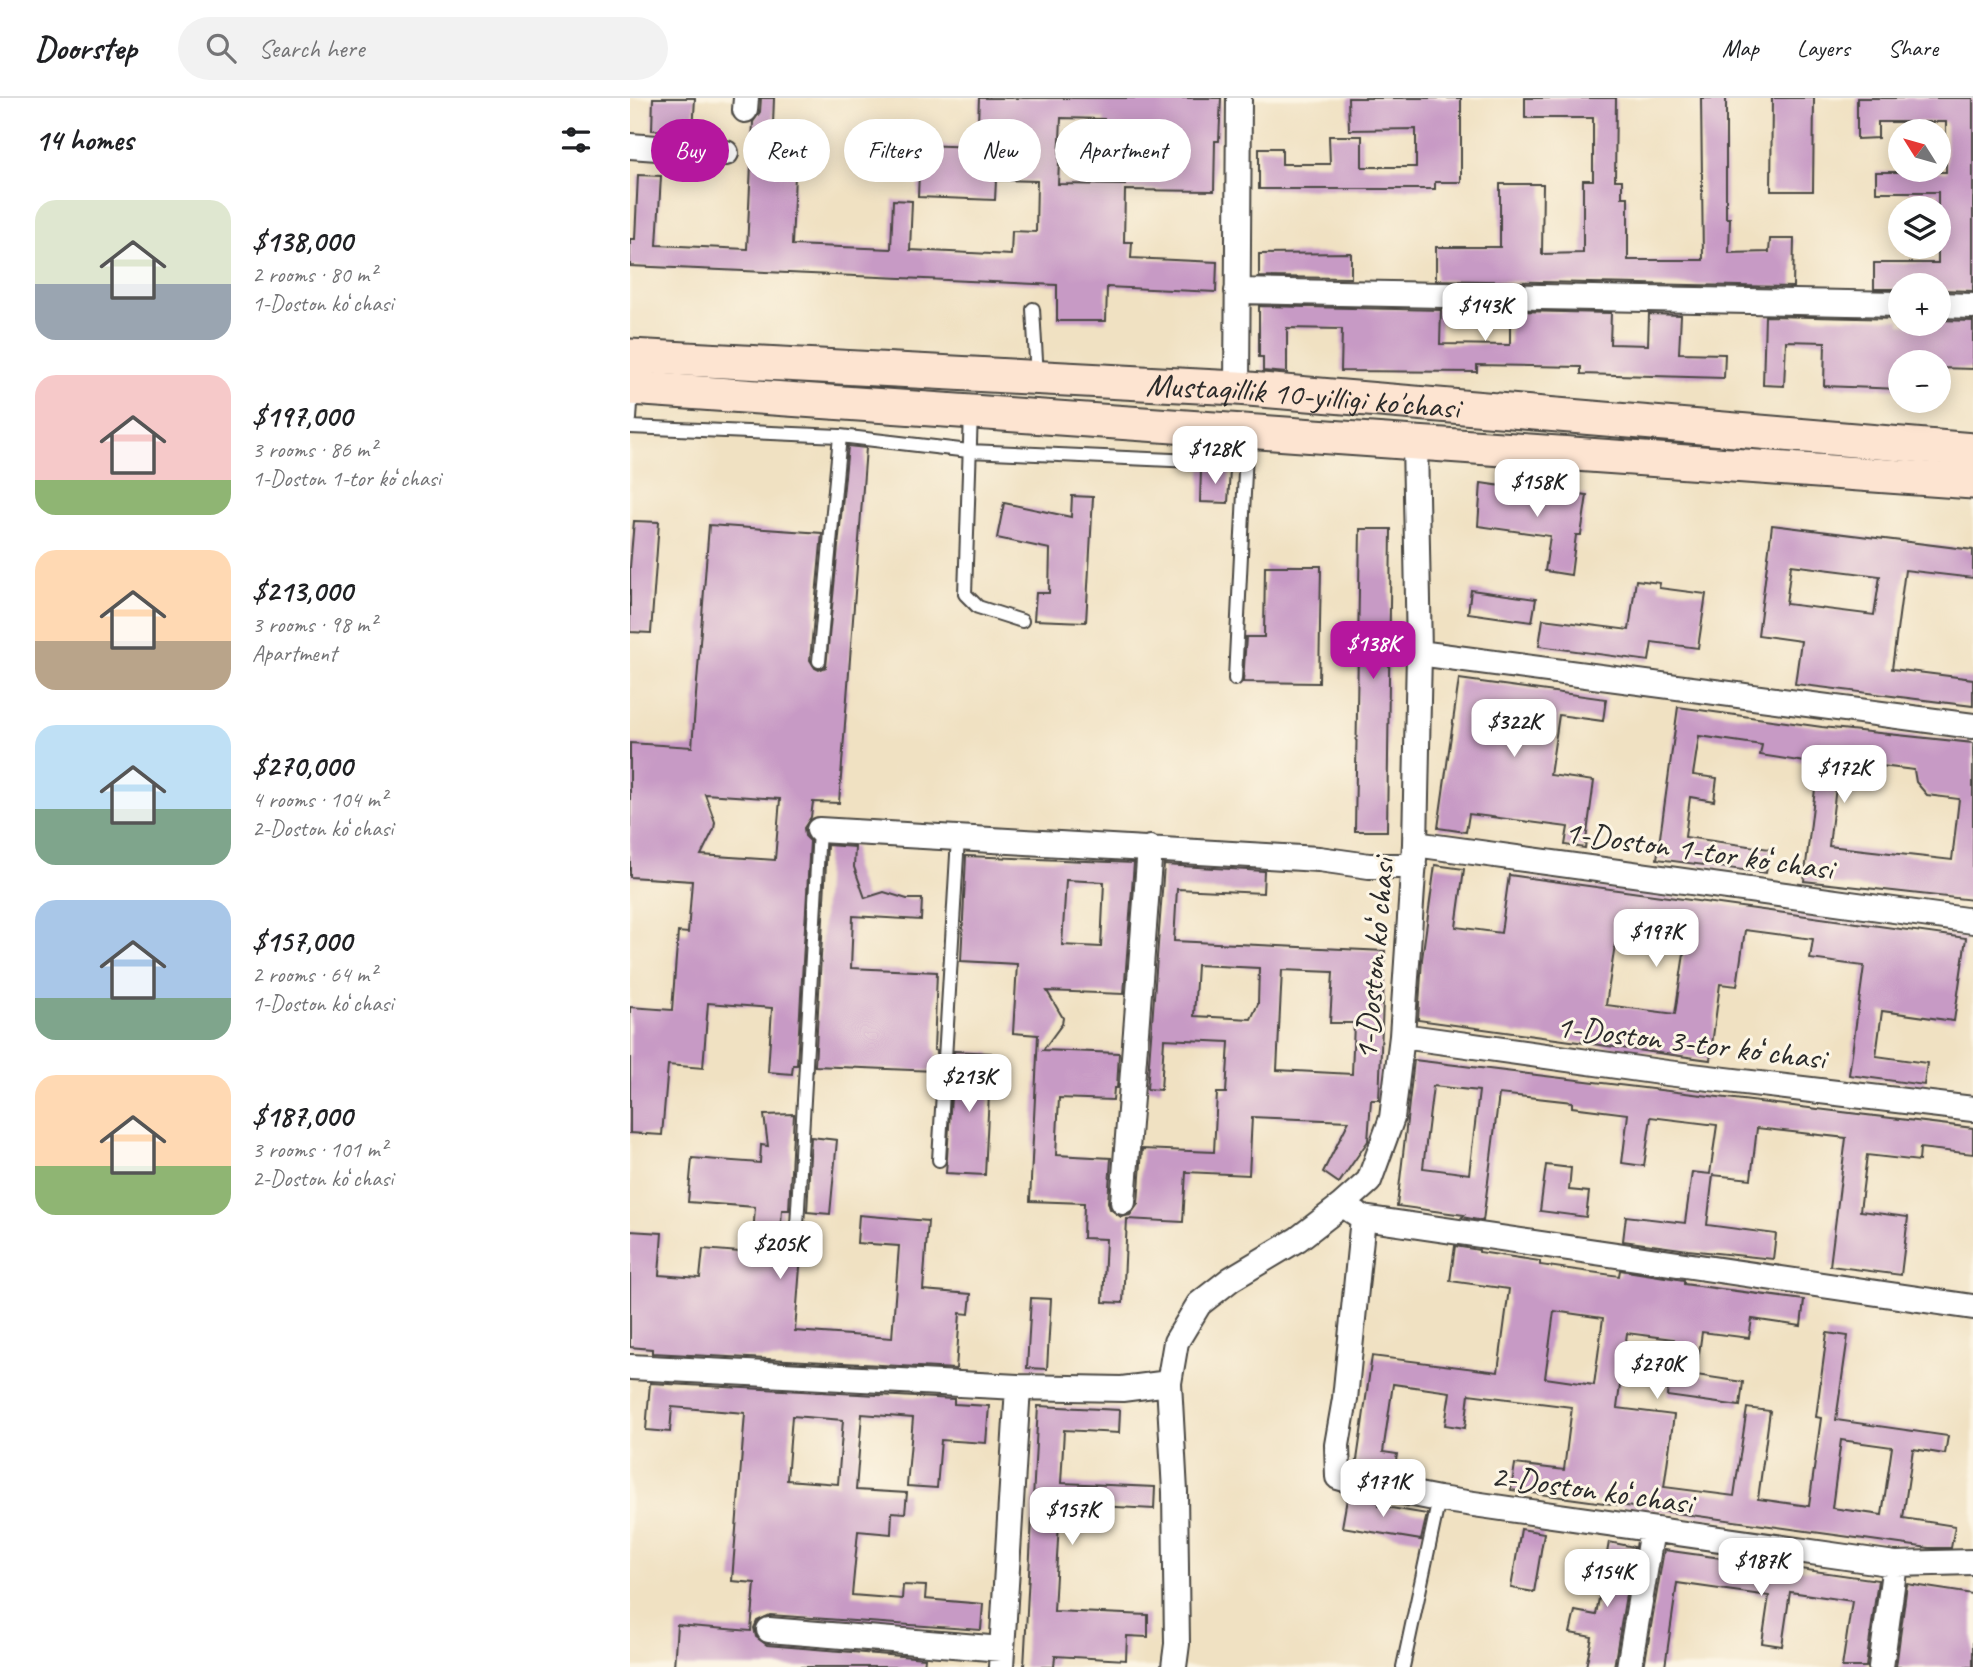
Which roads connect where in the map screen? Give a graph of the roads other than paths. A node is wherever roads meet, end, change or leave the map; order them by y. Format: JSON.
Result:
{"nodes":[{"id":1,"x":1239,"y":98,"type":"edge"},
{"id":2,"x":630,"y":146,"type":"edge"},
{"id":3,"x":651,"y":148,"type":"edge"},
{"id":4,"x":1237,"y":291,"type":"junction"},
{"id":5,"x":1888,"y":304,"type":"edge"},
{"id":6,"x":1951,"y":305,"type":"edge"},
{"id":7,"x":1973,"y":306,"type":"edge"},
{"id":8,"x":1033,"y":309,"type":"dead end"},
{"id":9,"x":1037,"y":377,"type":"junction"},
{"id":10,"x":631,"y":388,"type":"edge"},
{"id":11,"x":1237,"y":388,"type":"junction"},
{"id":12,"x":971,"y":411,"type":"junction"},
{"id":13,"x":630,"y":427,"type":"edge"},
{"id":14,"x":840,"y":436,"type":"junction"},
{"id":15,"x":1415,"y":442,"type":"junction"},
{"id":16,"x":1246,"y":444,"type":"junction"},
{"id":17,"x":1973,"y":450,"type":"edge"},
{"id":18,"x":969,"y":451,"type":"junction"},
{"id":19,"x":1973,"y":482,"type":"edge"},
{"id":20,"x":1022,"y":621,"type":"dead end"},
{"id":21,"x":1419,"y":653,"type":"junction"},
{"id":22,"x":819,"y":661,"type":"dead end"},
{"id":23,"x":1235,"y":678,"type":"dead end"},
{"id":24,"x":1973,"y":726,"type":"edge"},
{"id":25,"x":820,"y":830,"type":"joint"},
{"id":26,"x":958,"y":838,"type":"junction"},
{"id":27,"x":1150,"y":848,"type":"junction"},
{"id":28,"x":1415,"y":855,"type":"junction"},
{"id":29,"x":1973,"y":921,"type":"edge"},
{"id":30,"x":1402,"y":1036,"type":"junction"},
{"id":31,"x":1973,"y":1109,"type":"edge"},
{"id":32,"x":939,"y":1160,"type":"dead end"},
{"id":33,"x":1123,"y":1202,"type":"dead end"},
{"id":34,"x":1353,"y":1212,"type":"junction"},
{"id":35,"x":796,"y":1244,"type":"dead end"},
{"id":36,"x":1973,"y":1307,"type":"edge"},
{"id":37,"x":630,"y":1367,"type":"edge"},
{"id":38,"x":1170,"y":1383,"type":"junction"},
{"id":39,"x":1018,"y":1387,"type":"junction"},
{"id":40,"x":1439,"y":1499,"type":"junction"},
{"id":41,"x":1652,"y":1530,"type":"junction"},
{"id":42,"x":1973,"y":1562,"type":"edge"},
{"id":43,"x":1895,"y":1564,"type":"junction"},
{"id":44,"x":769,"y":1630,"type":"dead end"},
{"id":45,"x":1001,"y":1658,"type":"edge"},
{"id":46,"x":1174,"y":1667,"type":"edge"},
{"id":47,"x":1403,"y":1667,"type":"edge"},
{"id":48,"x":1629,"y":1667,"type":"edge"},
{"id":49,"x":1881,"y":1667,"type":"edge"}],
"edges":[{"from":1,"to":4,"type":"street"},
{"from":2,"to":3,"type":"street"},
{"from":4,"to":5,"type":"street"},
{"from":4,"to":11,"type":"street"},
{"from":6,"to":7,"type":"street"},
{"from":8,"to":9,"type":"lane"},
{"from":9,"to":10,"type":"main road","name":"Mustaqillik 10-yilligi ko'chasi"},
{"from":9,"to":11,"type":"main road","name":"Mustaqillik 10-yilligi ko'chasi"},
{"from":10,"to":12,"type":"main road","name":"Mustaqillik 10-yilligi ko'chasi"},
{"from":11,"to":17,"type":"main road","name":"Mustaqillik 10-yilligi ko'chasi"},
{"from":12,"to":16,"type":"main road","name":"Mustaqillik 10-yilligi ko'chasi"},
{"from":12,"to":18,"type":"lane"},
{"from":13,"to":14,"type":"lane"},
{"from":14,"to":18,"type":"lane"},
{"from":14,"to":22,"type":"lane"},
{"from":15,"to":16,"type":"main road","name":"Mustaqillik 10-yilligi ko'chasi"},
{"from":15,"to":19,"type":"main road","name":"Mustaqillik 10-yilligi ko'chasi"},
{"from":15,"to":21,"type":"street","name":"1-Doston koʻchasi"},
{"from":16,"to":18,"type":"lane"},
{"from":16,"to":23,"type":"lane"},
{"from":18,"to":20,"type":"lane"},
{"from":21,"to":24,"type":"street"},
{"from":21,"to":28,"type":"street","name":"1-Doston koʻchasi"},
{"from":25,"to":26,"type":"street","name":"1-Doston 1-tor koʻchasi"},
{"from":25,"to":35,"type":"lane"},
{"from":26,"to":27,"type":"street","name":"1-Doston 1-tor koʻchasi"},
{"from":26,"to":32,"type":"lane"},
{"from":27,"to":28,"type":"street","name":"1-Doston 1-tor koʻchasi"},
{"from":27,"to":33,"type":"street"},
{"from":28,"to":29,"type":"street","name":"1-Doston 1-tor koʻchasi"},
{"from":28,"to":30,"type":"street","name":"1-Doston koʻchasi"},
{"from":30,"to":31,"type":"street","name":"1-Doston 3-tor koʻchasi"},
{"from":30,"to":34,"type":"street","name":"1-Doston koʻchasi"},
{"from":34,"to":36,"type":"street"},
{"from":34,"to":38,"type":"street","name":"1-Doston koʻchasi"},
{"from":34,"to":40,"type":"street","name":"2-Doston koʻchasi"},
{"from":37,"to":39,"type":"street"},
{"from":38,"to":39,"type":"street"},
{"from":38,"to":46,"type":"street","name":"1-Doston koʻchasi"},
{"from":39,"to":45,"type":"street"},
{"from":40,"to":41,"type":"street","name":"2-Doston koʻchasi"},
{"from":40,"to":47,"type":"lane"},
{"from":41,"to":43,"type":"street","name":"2-Doston koʻchasi"},
{"from":41,"to":48,"type":"street"},
{"from":42,"to":43,"type":"street","name":"2-Doston koʻchasi"},
{"from":43,"to":49,"type":"street"},
{"from":44,"to":45,"type":"street"}]}
